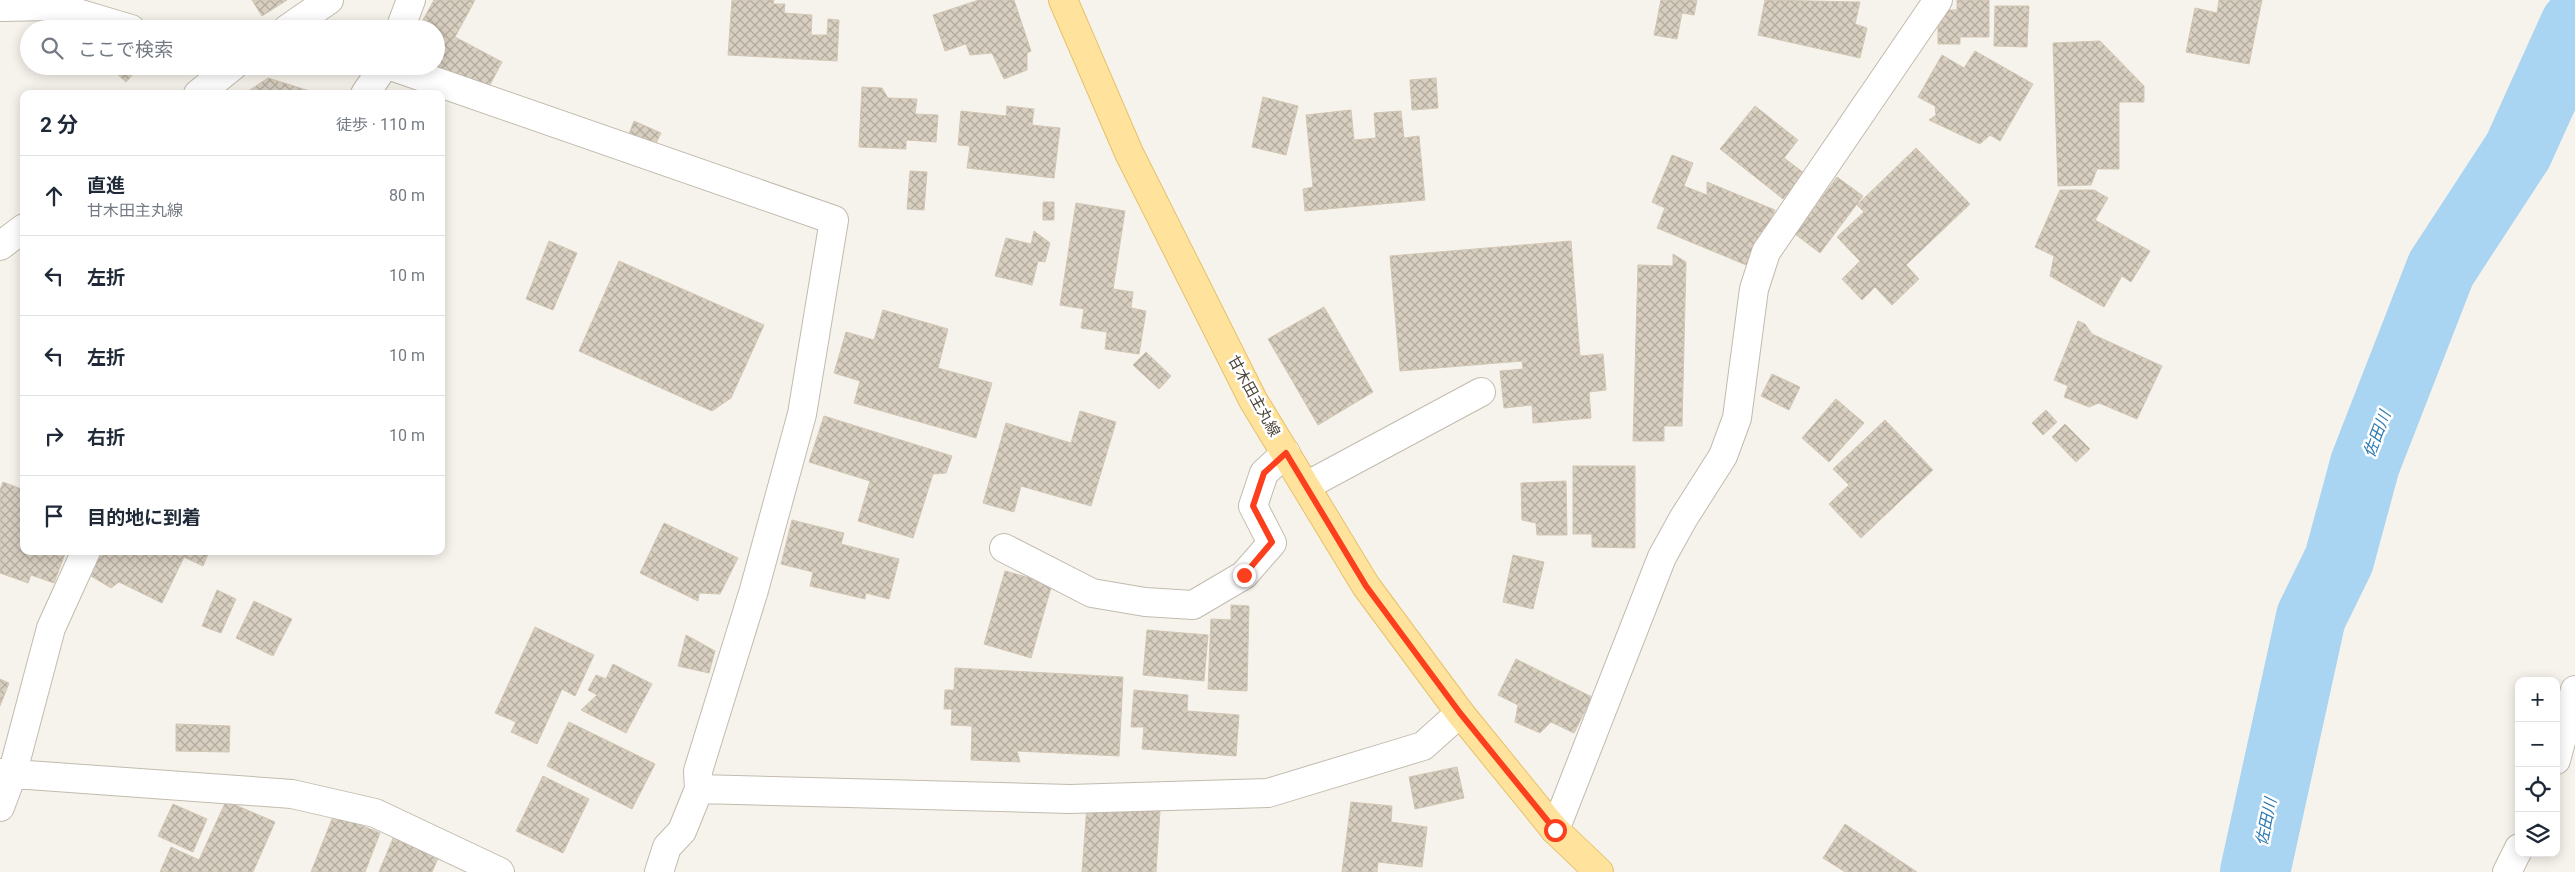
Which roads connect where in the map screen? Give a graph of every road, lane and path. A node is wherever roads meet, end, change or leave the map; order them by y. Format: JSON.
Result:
{"nodes":[{"id":1,"x":329,"y":0,"type":"edge"},
{"id":2,"x":411,"y":0,"type":"edge"},
{"id":3,"x":1063,"y":0,"type":"edge"},
{"id":4,"x":1938,"y":0,"type":"edge"},
{"id":5,"x":54,"y":3,"type":"edge"},
{"id":6,"x":0,"y":6,"type":"edge"},
{"id":7,"x":104,"y":20,"type":"edge"},
{"id":8,"x":300,"y":20,"type":"edge"},
{"id":9,"x":403,"y":20,"type":"edge"},
{"id":10,"x":222,"y":75,"type":"edge"},
{"id":11,"x":378,"y":75,"type":"edge"},
{"id":12,"x":417,"y":75,"type":"edge"},
{"id":13,"x":203,"y":90,"type":"edge"},
{"id":14,"x":368,"y":90,"type":"edge"},
{"id":15,"x":20,"y":231,"type":"edge"},
{"id":16,"x":0,"y":246,"type":"edge"},
{"id":17,"x":1481,"y":392,"type":"dead end"},
{"id":18,"x":1286,"y":453,"type":"junction"},
{"id":19,"x":1306,"y":486,"type":"junction"},
{"id":20,"x":1004,"y":548,"type":"dead end"},
{"id":21,"x":84,"y":555,"type":"edge"},
{"id":22,"x":2575,"y":690,"type":"edge"},
{"id":23,"x":1460,"y":713,"type":"junction"},
{"id":24,"x":2560,"y":745,"type":"edge"},
{"id":25,"x":6,"y":774,"type":"edge"},
{"id":26,"x":699,"y":789,"type":"junction"},
{"id":27,"x":0,"y":807,"type":"edge"},
{"id":28,"x":1555,"y":830,"type":"junction"},
{"id":29,"x":2515,"y":856,"type":"edge"},
{"id":30,"x":500,"y":872,"type":"edge"},
{"id":31,"x":659,"y":872,"type":"edge"},
{"id":32,"x":1599,"y":872,"type":"edge"},
{"id":33,"x":2507,"y":872,"type":"edge"}],
"edges":[{"from":1,"to":8,"type":"street"},
{"from":2,"to":9,"type":"street"},
{"from":3,"to":18,"type":"main road","name":"甘木田主丸線"},
{"from":4,"to":28,"type":"street"},
{"from":5,"to":6,"type":"street"},
{"from":5,"to":7,"type":"street"},
{"from":10,"to":13,"type":"street"},
{"from":11,"to":14,"type":"street"},
{"from":12,"to":26,"type":"street"},
{"from":15,"to":16,"type":"street"},
{"from":17,"to":19,"type":"street"},
{"from":18,"to":19,"type":"main road","name":"甘木田主丸線"},
{"from":18,"to":20,"type":"street"},
{"from":19,"to":23,"type":"main road","name":"甘木田主丸線"},
{"from":21,"to":25,"type":"street"},
{"from":22,"to":24,"type":"street"},
{"from":23,"to":26,"type":"street"},
{"from":23,"to":28,"type":"main road","name":"甘木田主丸線"},
{"from":25,"to":27,"type":"street"},
{"from":25,"to":30,"type":"street"},
{"from":26,"to":31,"type":"street"},
{"from":28,"to":32,"type":"main road","name":"甘木田主丸線"},
{"from":29,"to":33,"type":"street"}]}
